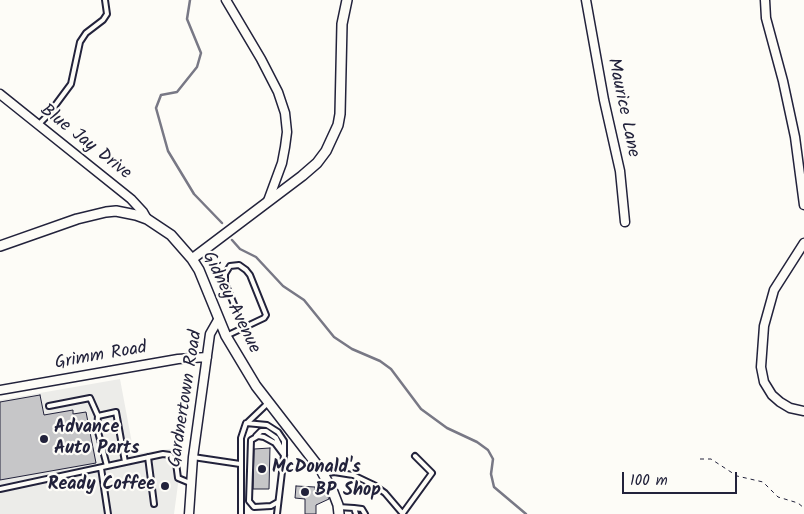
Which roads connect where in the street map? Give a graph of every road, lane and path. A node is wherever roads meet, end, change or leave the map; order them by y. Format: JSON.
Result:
{"nodes":[{"id":1,"x":105,"y":0,"type":"edge"},
{"id":2,"x":226,"y":0,"type":"edge"},
{"id":3,"x":347,"y":0,"type":"edge"},
{"id":4,"x":586,"y":0,"type":"edge"},
{"id":5,"x":766,"y":0,"type":"edge"},
{"id":6,"x":0,"y":94,"type":"edge"},
{"id":7,"x":38,"y":126,"type":"junction"},
{"id":8,"x":268,"y":202,"type":"junction"},
{"id":9,"x":804,"y":205,"type":"edge"},
{"id":10,"x":147,"y":219,"type":"junction"},
{"id":11,"x":625,"y":222,"type":"dead end"},
{"id":12,"x":804,"y":244,"type":"edge"},
{"id":13,"x":0,"y":246,"type":"edge"},
{"id":14,"x":192,"y":259,"type":"junction"},
{"id":15,"x":218,"y":320,"type":"junction"},
{"id":16,"x":244,"y":328,"type":"junction"},
{"id":17,"x":226,"y":336,"type":"junction"},
{"id":18,"x":207,"y":358,"type":"junction"},
{"id":19,"x":0,"y":390,"type":"edge"},
{"id":20,"x":268,"y":402,"type":"junction"},
{"id":21,"x":49,"y":406,"type":"dead end"},
{"id":22,"x":804,"y":411,"type":"edge"},
{"id":23,"x":98,"y":416,"type":"junction"},
{"id":24,"x":246,"y":423,"type":"junction"},
{"id":25,"x":284,"y":455,"type":"junction"},
{"id":26,"x":415,"y":456,"type":"dead end"},
{"id":27,"x":148,"y":457,"type":"junction"},
{"id":28,"x":193,"y":457,"type":"junction"},
{"id":29,"x":700,"y":459,"type":"dead end"},
{"id":30,"x":125,"y":462,"type":"junction"},
{"id":31,"x":240,"y":464,"type":"junction"},
{"id":32,"x":107,"y":466,"type":"junction"},
{"id":33,"x":101,"y":468,"type":"junction"},
{"id":34,"x":323,"y":474,"type":"junction"},
{"id":35,"x":190,"y":483,"type":"junction"},
{"id":36,"x":0,"y":489,"type":"edge"},
{"id":37,"x":279,"y":502,"type":"junction"},
{"id":38,"x":154,"y":504,"type":"dead end"},
{"id":39,"x":354,"y":508,"type":"junction"},
{"id":40,"x":804,"y":508,"type":"edge"},
{"id":41,"x":339,"y":510,"type":"edge"},
{"id":42,"x":108,"y":514,"type":"edge"},
{"id":43,"x":189,"y":514,"type":"edge"},
{"id":44,"x":241,"y":514,"type":"edge"},
{"id":45,"x":277,"y":514,"type":"edge"},
{"id":46,"x":356,"y":514,"type":"edge"},
{"id":47,"x":364,"y":514,"type":"edge"},
{"id":48,"x":403,"y":514,"type":"edge"}],
"edges":[{"from":1,"to":7,"type":"lane"},
{"from":2,"to":8,"type":"street"},
{"from":3,"to":8,"type":"street"},
{"from":4,"to":11,"type":"street","name":"Maurice Lane"},
{"from":5,"to":9,"type":"street"},
{"from":6,"to":7,"type":"street","name":"Blue Jay Drive"},
{"from":7,"to":10,"type":"street","name":"Blue Jay Drive"},
{"from":8,"to":14,"type":"street"},
{"from":10,"to":13,"type":"street","name":"Gidney Avenue"},
{"from":10,"to":14,"type":"street","name":"Gidney Avenue"},
{"from":12,"to":22,"type":"street"},
{"from":14,"to":15,"type":"street","name":"Gidney Avenue"},
{"from":15,"to":17,"type":"street","name":"Gidney Avenue"},
{"from":15,"to":18,"type":"street","name":"Gardnertown Road"},
{"from":16,"to":16,"type":"lane"},
{"from":16,"to":17,"type":"lane"},
{"from":17,"to":20,"type":"street","name":"Gidney Avenue"},
{"from":18,"to":19,"type":"street","name":"Grimm Road"},
{"from":18,"to":28,"type":"street","name":"Gardnertown Road"},
{"from":20,"to":24,"type":"lane"},
{"from":20,"to":34,"type":"street","name":"Gidney Avenue"},
{"from":21,"to":23,"type":"lane"},
{"from":23,"to":30,"type":"lane"},
{"from":23,"to":32,"type":"lane"},
{"from":24,"to":25,"type":"lane"},
{"from":24,"to":31,"type":"lane"},
{"from":25,"to":37,"type":"lane"},
{"from":25,"to":37,"type":"lane"},
{"from":26,"to":48,"type":"lane"},
{"from":27,"to":30,"type":"lane"},
{"from":27,"to":35,"type":"lane"},
{"from":27,"to":38,"type":"lane"},
{"from":28,"to":31,"type":"lane"},
{"from":28,"to":35,"type":"street","name":"Gardnertown Road"},
{"from":29,"to":40,"type":"path"},
{"from":30,"to":32,"type":"lane"},
{"from":31,"to":44,"type":"lane"},
{"from":32,"to":33,"type":"lane"},
{"from":33,"to":36,"type":"lane"},
{"from":33,"to":42,"type":"lane"},
{"from":34,"to":41,"type":"street","name":"Gidney Avenue"},
{"from":34,"to":48,"type":"lane"},
{"from":35,"to":43,"type":"street","name":"Gardnertown Road"},
{"from":37,"to":45,"type":"lane"},
{"from":39,"to":41,"type":"lane"},
{"from":39,"to":46,"type":"lane"},
{"from":39,"to":47,"type":"lane"}]}
